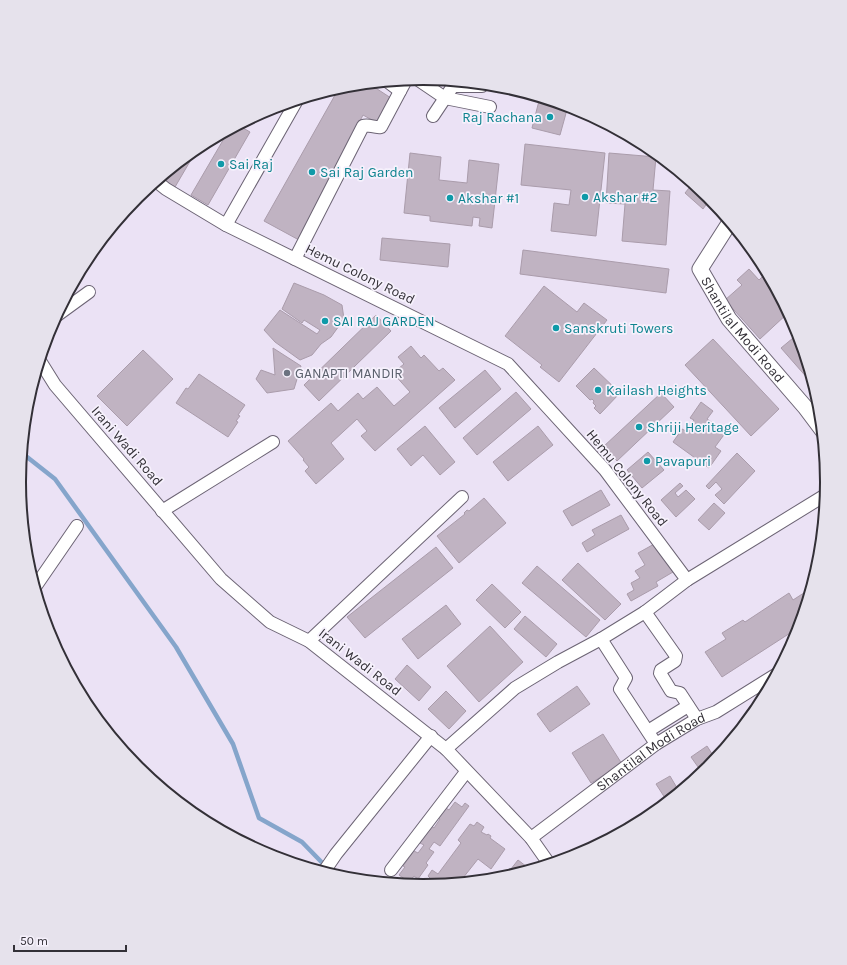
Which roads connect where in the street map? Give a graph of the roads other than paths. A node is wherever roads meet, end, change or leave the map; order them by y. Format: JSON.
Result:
{"nodes":[{"id":1,"x":426,"y":85,"type":"edge"},
{"id":2,"x":394,"y":86,"type":"edge"},
{"id":3,"x":403,"y":86,"type":"edge"},
{"id":4,"x":453,"y":86,"type":"edge"},
{"id":5,"x":400,"y":91,"type":"junction"},
{"id":6,"x":445,"y":98,"type":"junction"},
{"id":7,"x":293,"y":107,"type":"edge"},
{"id":8,"x":490,"y":107,"type":"dead end"},
{"id":9,"x":433,"y":116,"type":"dead end"},
{"id":10,"x":160,"y":185,"type":"edge"},
{"id":11,"x":226,"y":225,"type":"junction"},
{"id":12,"x":727,"y":226,"type":"edge"},
{"id":13,"x":295,"y":259,"type":"junction"},
{"id":14,"x":89,"y":292,"type":"dead end"},
{"id":15,"x":66,"y":309,"type":"edge"},
{"id":16,"x":44,"y":367,"type":"edge"},
{"id":17,"x":816,"y":422,"type":"edge"},
{"id":18,"x":273,"y":442,"type":"dead end"},
{"id":19,"x":462,"y":497,"type":"dead end"},
{"id":20,"x":820,"y":498,"type":"edge"},
{"id":21,"x":162,"y":511,"type":"junction"},
{"id":22,"x":76,"y":526,"type":"dead end"},
{"id":23,"x":688,"y":580,"type":"junction"},
{"id":24,"x":39,"y":581,"type":"edge"},
{"id":25,"x":645,"y":612,"type":"junction"},
{"id":26,"x":601,"y":639,"type":"junction"},
{"id":27,"x":309,"y":641,"type":"junction"},
{"id":28,"x":769,"y":679,"type":"edge"},
{"id":29,"x":688,"y":706,"type":"junction"},
{"id":30,"x":697,"y":719,"type":"junction"},
{"id":31,"x":648,"y":731,"type":"junction"},
{"id":32,"x":431,"y":736,"type":"junction"},
{"id":33,"x":656,"y":744,"type":"junction"},
{"id":34,"x":446,"y":749,"type":"junction"},
{"id":35,"x":466,"y":772,"type":"junction"},
{"id":36,"x":530,"y":838,"type":"junction"},
{"id":37,"x":546,"y":860,"type":"edge"},
{"id":38,"x":327,"y":867,"type":"edge"},
{"id":39,"x":390,"y":870,"type":"dead end"}],
"edges":[{"from":1,"to":6,"type":"street"},
{"from":2,"to":5,"type":"street"},
{"from":3,"to":5,"type":"street"},
{"from":4,"to":6,"type":"street"},
{"from":5,"to":13,"type":"street"},
{"from":6,"to":8,"type":"street"},
{"from":6,"to":9,"type":"street"},
{"from":7,"to":11,"type":"street"},
{"from":10,"to":11,"type":"street","name":"Hemu Colony Road"},
{"from":11,"to":13,"type":"street","name":"Hemu Colony Road"},
{"from":12,"to":17,"type":"street","name":"Shantilal Modi Road"},
{"from":13,"to":23,"type":"street","name":"Hemu Colony Road"},
{"from":14,"to":15,"type":"street"},
{"from":16,"to":21,"type":"street","name":"Irani Wadi Road"},
{"from":18,"to":21,"type":"street"},
{"from":19,"to":27,"type":"street"},
{"from":20,"to":23,"type":"street"},
{"from":21,"to":27,"type":"street","name":"Irani Wadi Road"},
{"from":22,"to":24,"type":"street"},
{"from":23,"to":25,"type":"street"},
{"from":25,"to":26,"type":"street"},
{"from":25,"to":29,"type":"street"},
{"from":26,"to":31,"type":"street"},
{"from":26,"to":34,"type":"street"},
{"from":27,"to":32,"type":"street","name":"Irani Wadi Road"},
{"from":28,"to":30,"type":"street","name":"Shantilal Modi Road"},
{"from":29,"to":30,"type":"street"},
{"from":29,"to":31,"type":"street"},
{"from":30,"to":33,"type":"street","name":"Shantilal Modi Road"},
{"from":31,"to":33,"type":"street"},
{"from":32,"to":34,"type":"street","name":"Irani Wadi Road"},
{"from":32,"to":38,"type":"street"},
{"from":33,"to":36,"type":"street","name":"Shantilal Modi Road"},
{"from":34,"to":35,"type":"street","name":"Irani Wadi Road"},
{"from":35,"to":36,"type":"street","name":"Irani Wadi Road"},
{"from":35,"to":39,"type":"street"},
{"from":36,"to":37,"type":"street","name":"Irani Wadi Road"}]}
